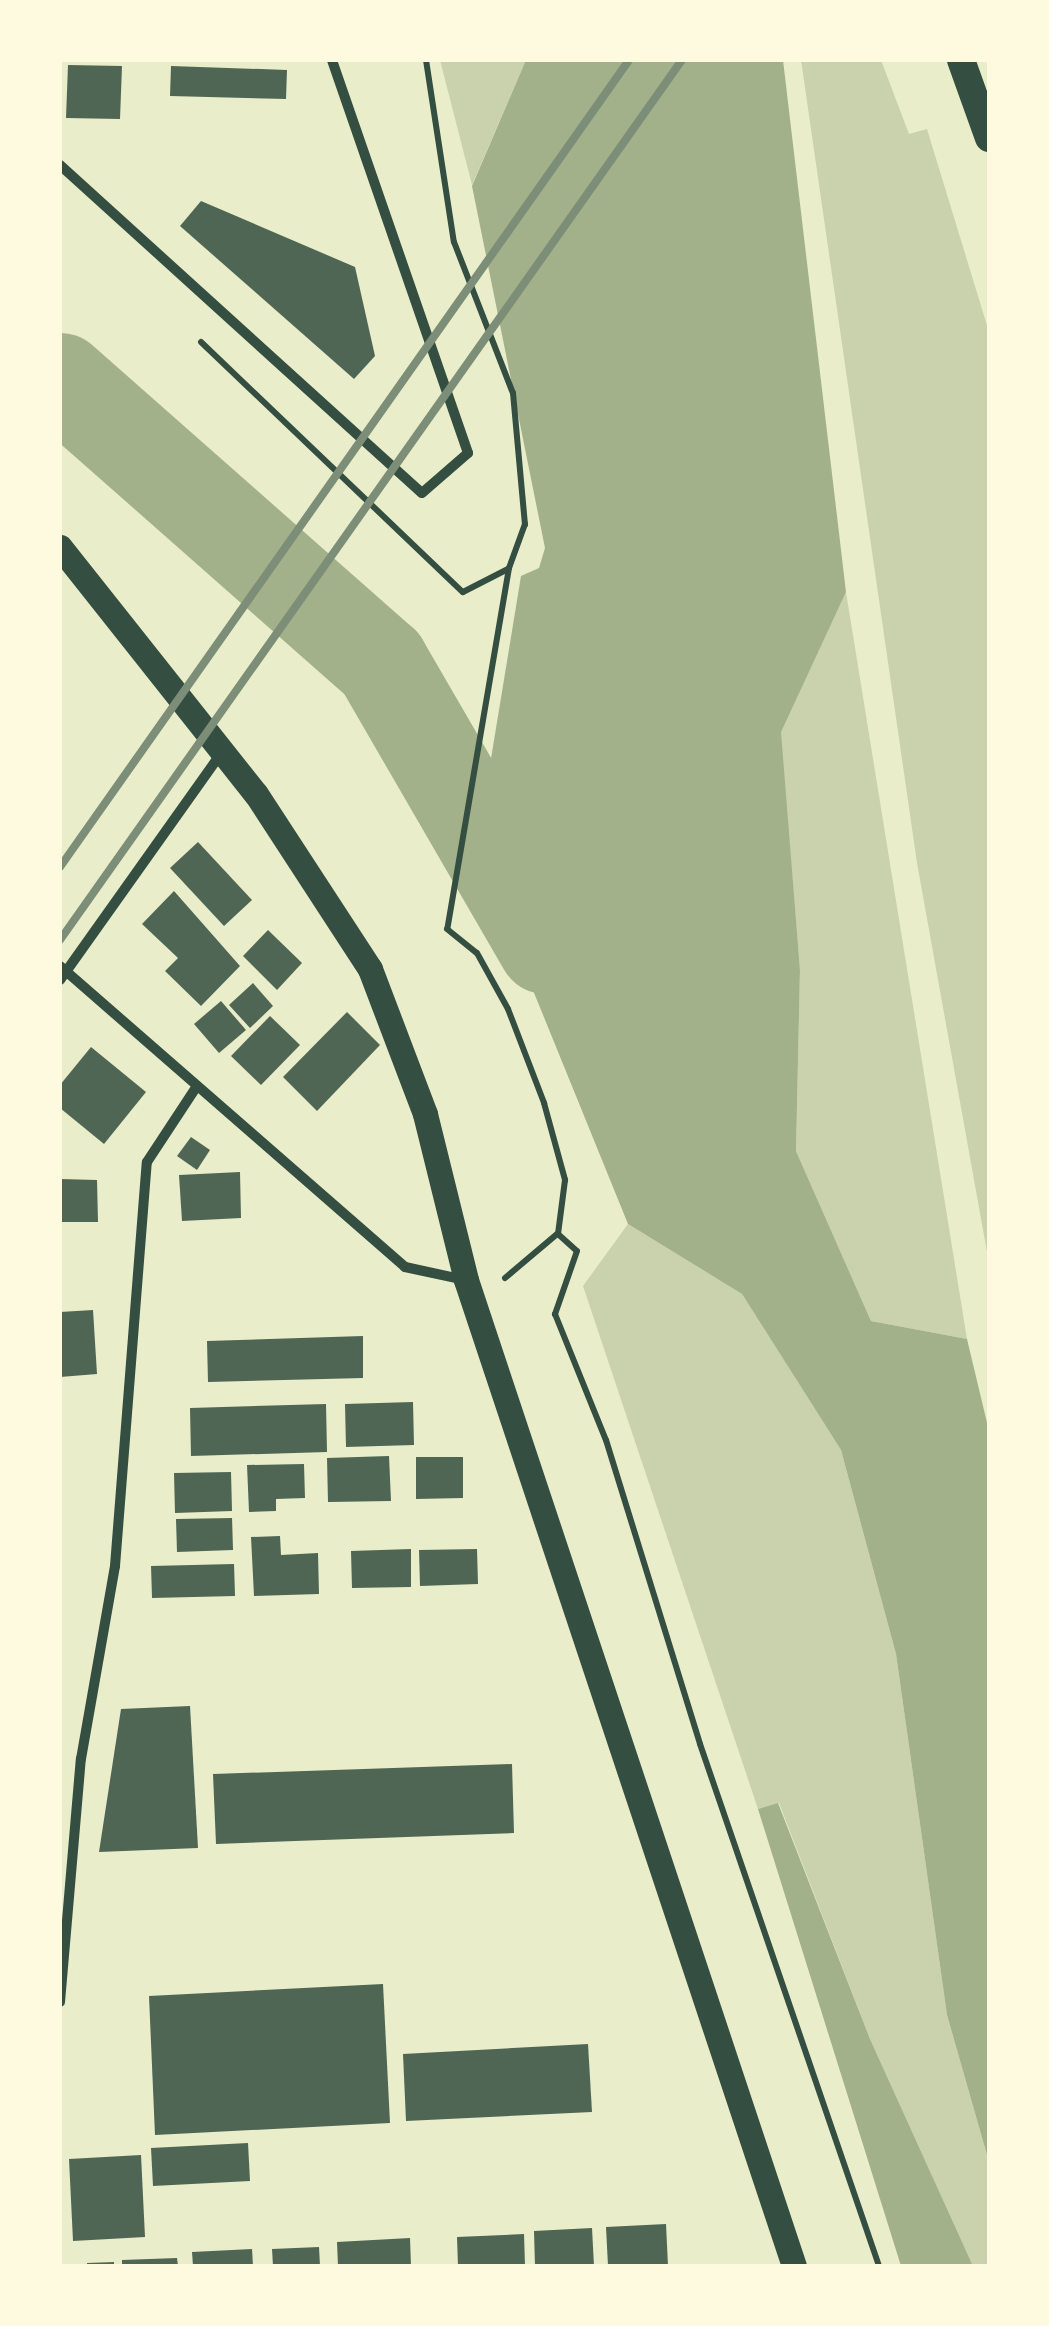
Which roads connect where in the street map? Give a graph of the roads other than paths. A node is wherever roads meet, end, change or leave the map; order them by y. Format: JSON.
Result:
{"nodes":[{"id":1,"x":332,"y":60,"type":"edge"},
{"id":2,"x":961,"y":60,"type":"edge"},
{"id":3,"x":989,"y":138,"type":"edge"},
{"id":4,"x":60,"y":165,"type":"edge"},
{"id":5,"x":60,"y":547,"type":"edge"},
{"id":6,"x":222,"y":751,"type":"junction"},
{"id":7,"x":62,"y":972,"type":"edge"},
{"id":8,"x":197,"y":1086,"type":"junction"},
{"id":9,"x":470,"y":1292,"type":"junction"},
{"id":10,"x":60,"y":2002,"type":"edge"},
{"id":11,"x":794,"y":2266,"type":"edge"}],
"edges":[{"from":1,"to":4,"type":"street"},
{"from":2,"to":3,"type":"highway"},
{"from":5,"to":6,"type":"main road"},
{"from":6,"to":7,"type":"street"},
{"from":6,"to":9,"type":"main road"},
{"from":7,"to":8,"type":"street"},
{"from":8,"to":9,"type":"street"},
{"from":8,"to":10,"type":"street"},
{"from":9,"to":11,"type":"main road"}]}
